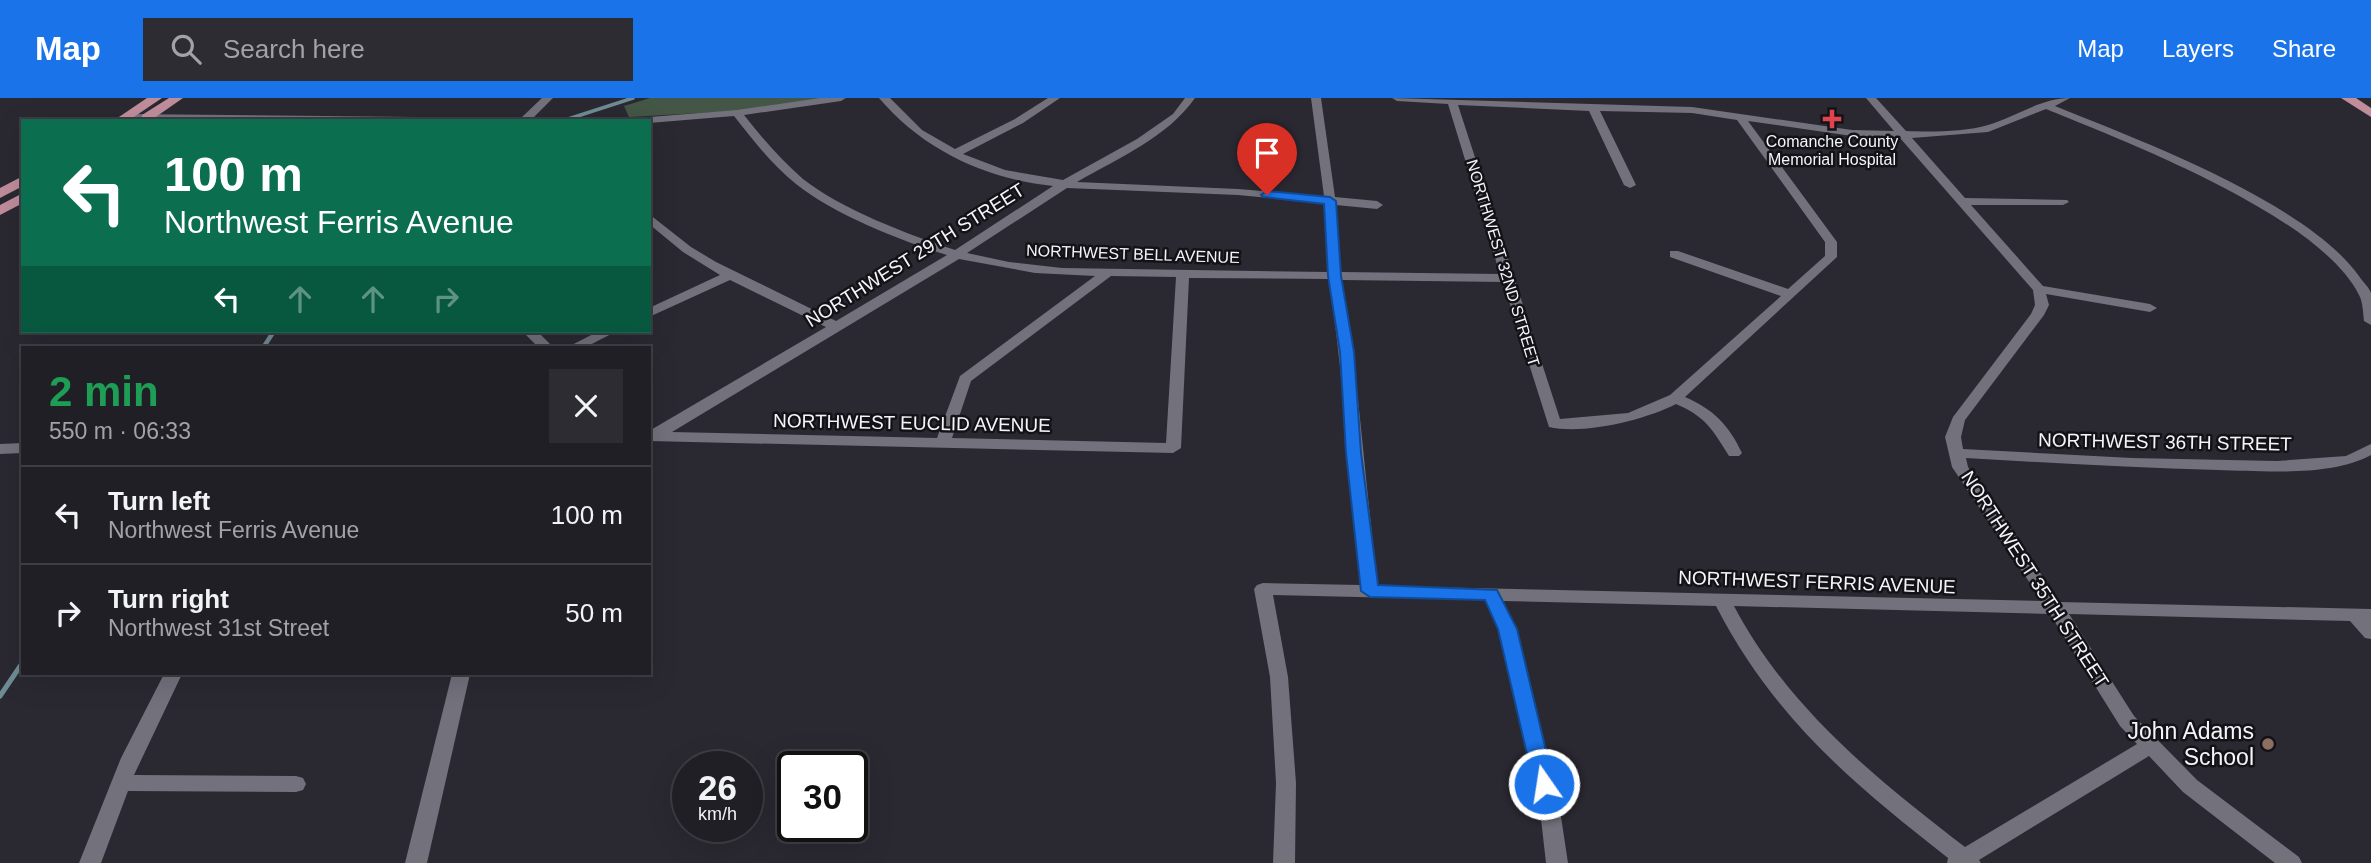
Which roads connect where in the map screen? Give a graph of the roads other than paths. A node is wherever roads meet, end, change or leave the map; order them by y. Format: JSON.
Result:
{"nodes":[{"id":1,"x":156,"y":98,"type":"edge"},
{"id":2,"x":177,"y":98,"type":"edge"},
{"id":3,"x":548,"y":98,"type":"edge"},
{"id":4,"x":841,"y":98,"type":"edge"},
{"id":5,"x":884,"y":98,"type":"edge"},
{"id":6,"x":1055,"y":98,"type":"edge"},
{"id":7,"x":1190,"y":98,"type":"edge"},
{"id":8,"x":1316,"y":98,"type":"edge"},
{"id":9,"x":1397,"y":98,"type":"edge"},
{"id":10,"x":1871,"y":98,"type":"edge"},
{"id":11,"x":2066,"y":98,"type":"edge"},
{"id":12,"x":2347,"y":98,"type":"edge"},
{"id":13,"x":1452,"y":102,"type":"junction"},
{"id":14,"x":2046,"y":106,"type":"junction"},
{"id":15,"x":1593,"y":108,"type":"junction"},
{"id":16,"x":2368,"y":109,"type":"edge"},
{"id":17,"x":737,"y":114,"type":"junction"},
{"id":18,"x":1740,"y":117,"type":"junction"},
{"id":19,"x":122,"y":119,"type":"edge"},
{"id":20,"x":145,"y":119,"type":"edge"},
{"id":21,"x":526,"y":119,"type":"edge"},
{"id":22,"x":651,"y":120,"type":"edge"},
{"id":23,"x":1904,"y":135,"type":"junction"},
{"id":24,"x":954,"y":154,"type":"junction"},
{"id":25,"x":21,"y":181,"type":"edge"},
{"id":26,"x":1063,"y":185,"type":"junction"},
{"id":27,"x":1630,"y":185,"type":"dead end"},
{"id":28,"x":0,"y":194,"type":"edge"},
{"id":29,"x":21,"y":198,"type":"edge"},
{"id":30,"x":1330,"y":201,"type":"junction"},
{"id":31,"x":1962,"y":201,"type":"junction"},
{"id":32,"x":2063,"y":202,"type":"dead end"},
{"id":33,"x":1377,"y":205,"type":"dead end"},
{"id":34,"x":0,"y":211,"type":"edge"},
{"id":35,"x":651,"y":219,"type":"edge"},
{"id":36,"x":1674,"y":254,"type":"dead end"},
{"id":37,"x":954,"y":256,"type":"junction"},
{"id":38,"x":1109,"y":272,"type":"junction"},
{"id":39,"x":732,"y":274,"type":"junction"},
{"id":40,"x":1183,"y":274,"type":"junction"},
{"id":41,"x":1335,"y":276,"type":"junction"},
{"id":42,"x":1508,"y":278,"type":"junction"},
{"id":43,"x":2039,"y":289,"type":"junction"},
{"id":44,"x":1791,"y":295,"type":"junction"},
{"id":45,"x":2150,"y":307,"type":"dead end"},
{"id":46,"x":651,"y":312,"type":"edge"},
{"id":47,"x":2371,"y":321,"type":"edge"},
{"id":48,"x":837,"y":327,"type":"junction"},
{"id":49,"x":531,"y":333,"type":"edge"},
{"id":50,"x":606,"y":333,"type":"edge"},
{"id":51,"x":545,"y":346,"type":"edge"},
{"id":52,"x":577,"y":346,"type":"edge"},
{"id":53,"x":1675,"y":398,"type":"junction"},
{"id":54,"x":652,"y":436,"type":"edge"},
{"id":55,"x":943,"y":442,"type":"junction"},
{"id":56,"x":21,"y":448,"type":"edge"},
{"id":57,"x":0,"y":449,"type":"edge"},
{"id":58,"x":2371,"y":449,"type":"edge"},
{"id":59,"x":1734,"y":453,"type":"dead end"},
{"id":60,"x":1955,"y":453,"type":"junction"},
{"id":61,"x":1370,"y":591,"type":"junction"},
{"id":62,"x":1491,"y":594,"type":"junction"},
{"id":63,"x":1722,"y":600,"type":"junction"},
{"id":64,"x":2057,"y":610,"type":"junction"},
{"id":65,"x":2363,"y":615,"type":"edge"},
{"id":66,"x":2371,"y":633,"type":"edge"},
{"id":67,"x":173,"y":675,"type":"edge"},
{"id":68,"x":461,"y":675,"type":"edge"},
{"id":69,"x":2150,"y":746,"type":"junction"},
{"id":70,"x":121,"y":783,"type":"junction"},
{"id":71,"x":296,"y":784,"type":"dead end"},
{"id":72,"x":1963,"y":861,"type":"edge"},
{"id":73,"x":90,"y":863,"type":"edge"},
{"id":74,"x":416,"y":863,"type":"edge"},
{"id":75,"x":1284,"y":863,"type":"edge"},
{"id":76,"x":1557,"y":863,"type":"edge"},
{"id":77,"x":2291,"y":863,"type":"edge"}],
"edges":[{"from":1,"to":19,"type":"main road"},
{"from":2,"to":20,"type":"main road"},
{"from":3,"to":21,"type":"street"},
{"from":4,"to":17,"type":"street"},
{"from":5,"to":24,"type":"street"},
{"from":6,"to":24,"type":"street"},
{"from":7,"to":26,"type":"street","name":"NORTHWEST 29TH STREET"},
{"from":8,"to":30,"type":"street"},
{"from":9,"to":13,"type":"street"},
{"from":10,"to":23,"type":"street"},
{"from":11,"to":14,"type":"street"},
{"from":12,"to":16,"type":"main road"},
{"from":13,"to":15,"type":"street"},
{"from":13,"to":42,"type":"street","name":"NORTHWEST 32ND STREET"},
{"from":14,"to":23,"type":"street"},
{"from":14,"to":47,"type":"street"},
{"from":15,"to":18,"type":"street"},
{"from":15,"to":27,"type":"street"},
{"from":17,"to":22,"type":"street"},
{"from":17,"to":37,"type":"street","name":"NORTHWEST BELL AVENUE"},
{"from":18,"to":23,"type":"street"},
{"from":18,"to":44,"type":"street"},
{"from":19,"to":20,"type":"street"},
{"from":23,"to":31,"type":"street"},
{"from":24,"to":26,"type":"street"},
{"from":25,"to":28,"type":"main road"},
{"from":26,"to":30,"type":"street"},
{"from":26,"to":37,"type":"street","name":"NORTHWEST 29TH STREET"},
{"from":29,"to":34,"type":"main road"},
{"from":30,"to":33,"type":"street"},
{"from":30,"to":41,"type":"street"},
{"from":31,"to":32,"type":"street"},
{"from":31,"to":43,"type":"street"},
{"from":35,"to":39,"type":"street"},
{"from":36,"to":44,"type":"street"},
{"from":37,"to":38,"type":"street","name":"NORTHWEST BELL AVENUE"},
{"from":37,"to":48,"type":"street","name":"NORTHWEST 29TH STREET"},
{"from":38,"to":40,"type":"street","name":"NORTHWEST BELL AVENUE"},
{"from":38,"to":55,"type":"street"},
{"from":39,"to":46,"type":"street"},
{"from":39,"to":48,"type":"street"},
{"from":40,"to":41,"type":"street","name":"NORTHWEST BELL AVENUE"},
{"from":40,"to":55,"type":"street","name":"NORTHWEST EUCLID AVENUE"},
{"from":41,"to":42,"type":"street","name":"NORTHWEST BELL AVENUE"},
{"from":41,"to":61,"type":"street"},
{"from":42,"to":53,"type":"street","name":"NORTHWEST 32ND STREET"},
{"from":43,"to":45,"type":"street"},
{"from":43,"to":60,"type":"street","name":"NORTHWEST 35TH STREET"},
{"from":44,"to":53,"type":"street"},
{"from":48,"to":54,"type":"street","name":"NORTHWEST 29TH STREET"},
{"from":49,"to":51,"type":"street"},
{"from":50,"to":52,"type":"street"},
{"from":53,"to":59,"type":"street"},
{"from":54,"to":55,"type":"street","name":"NORTHWEST EUCLID AVENUE"},
{"from":56,"to":57,"type":"street"},
{"from":58,"to":60,"type":"street","name":"NORTHWEST 36TH STREET"},
{"from":60,"to":64,"type":"street","name":"NORTHWEST 35TH STREET"},
{"from":61,"to":62,"type":"street","name":"NORTHWEST FERRIS AVENUE"},
{"from":61,"to":75,"type":"street","name":"NORTHWEST FERRIS AVENUE"},
{"from":62,"to":63,"type":"street","name":"NORTHWEST FERRIS AVENUE"},
{"from":62,"to":76,"type":"street"},
{"from":63,"to":64,"type":"street","name":"NORTHWEST FERRIS AVENUE"},
{"from":63,"to":72,"type":"street"},
{"from":64,"to":65,"type":"street","name":"NORTHWEST FERRIS AVENUE"},
{"from":64,"to":69,"type":"street","name":"NORTHWEST 35TH STREET"},
{"from":65,"to":66,"type":"street"},
{"from":67,"to":70,"type":"street"},
{"from":68,"to":74,"type":"street"},
{"from":69,"to":72,"type":"street"},
{"from":69,"to":77,"type":"street","name":"NORTHWEST 35TH STREET"},
{"from":70,"to":71,"type":"street"},
{"from":70,"to":73,"type":"street"}]}
